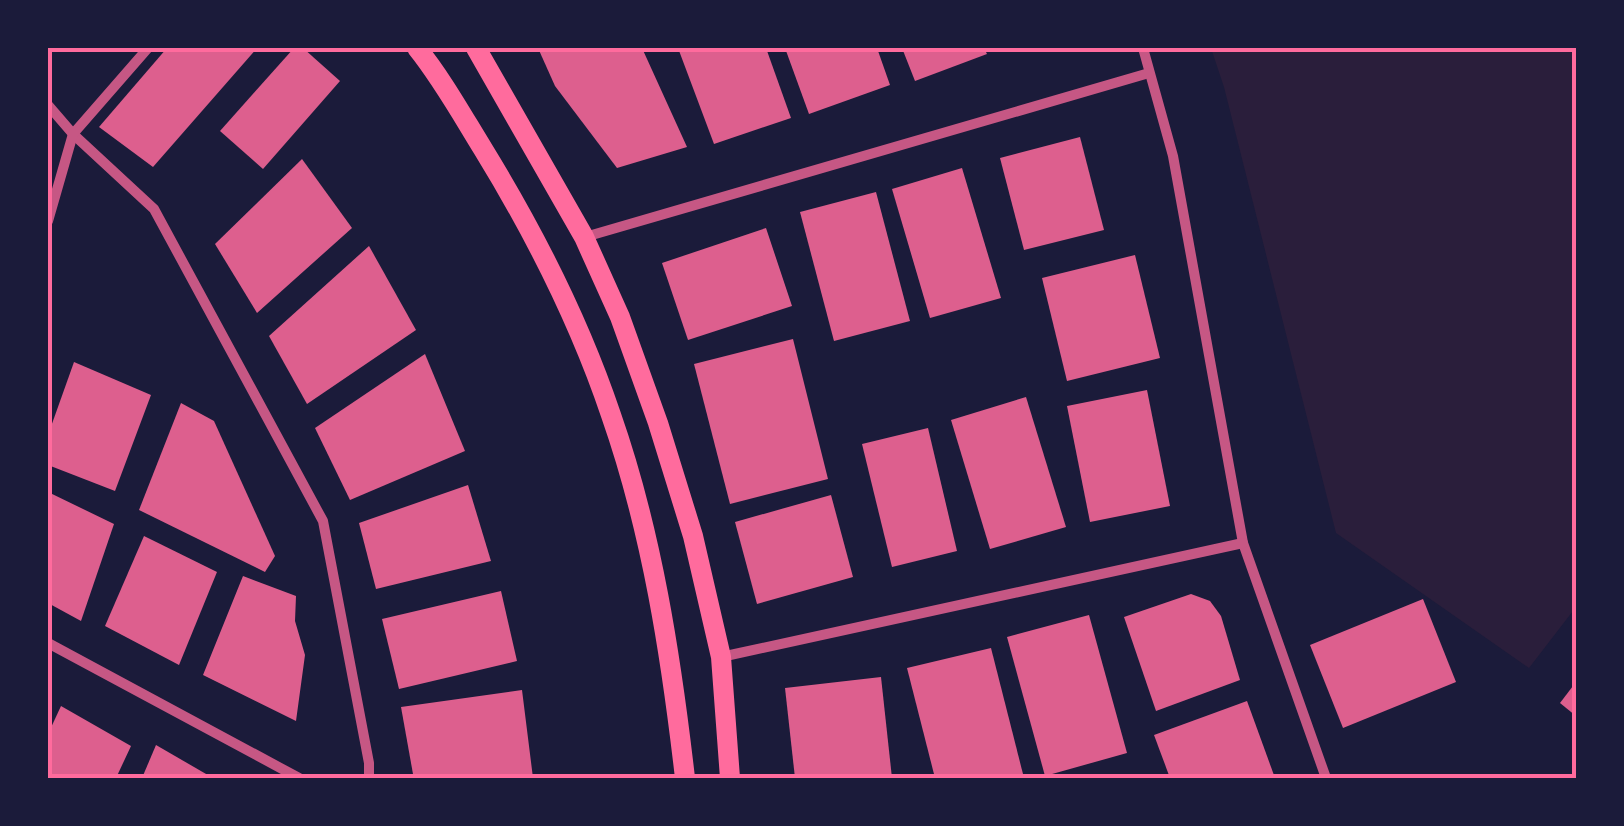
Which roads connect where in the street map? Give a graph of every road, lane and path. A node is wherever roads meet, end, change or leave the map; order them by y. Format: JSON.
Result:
{"nodes":[{"id":1,"x":148,"y":48,"type":"edge"},
{"id":2,"x":417,"y":48,"type":"edge"},
{"id":3,"x":476,"y":48,"type":"edge"},
{"id":4,"x":1143,"y":48,"type":"edge"},
{"id":5,"x":1149,"y":74,"type":"junction"},
{"id":6,"x":48,"y":105,"type":"edge"},
{"id":7,"x":73,"y":134,"type":"junction"},
{"id":8,"x":48,"y":221,"type":"edge"},
{"id":9,"x":584,"y":237,"type":"junction"},
{"id":10,"x":1243,"y":543,"type":"junction"},
{"id":11,"x":48,"y":643,"type":"edge"},
{"id":12,"x":721,"y":657,"type":"junction"},
{"id":13,"x":299,"y":778,"type":"edge"},
{"id":14,"x":368,"y":778,"type":"edge"},
{"id":15,"x":685,"y":778,"type":"edge"},
{"id":16,"x":730,"y":778,"type":"edge"},
{"id":17,"x":1326,"y":778,"type":"edge"}],
"edges":[{"from":1,"to":7,"type":"street"},
{"from":2,"to":15,"type":"main road"},
{"from":3,"to":9,"type":"main road"},
{"from":4,"to":5,"type":"street"},
{"from":5,"to":9,"type":"street"},
{"from":5,"to":10,"type":"street"},
{"from":6,"to":7,"type":"street"},
{"from":7,"to":8,"type":"street"},
{"from":7,"to":14,"type":"street"},
{"from":9,"to":12,"type":"main road"},
{"from":10,"to":12,"type":"street"},
{"from":10,"to":17,"type":"street"},
{"from":11,"to":13,"type":"street"},
{"from":12,"to":16,"type":"main road"}]}
